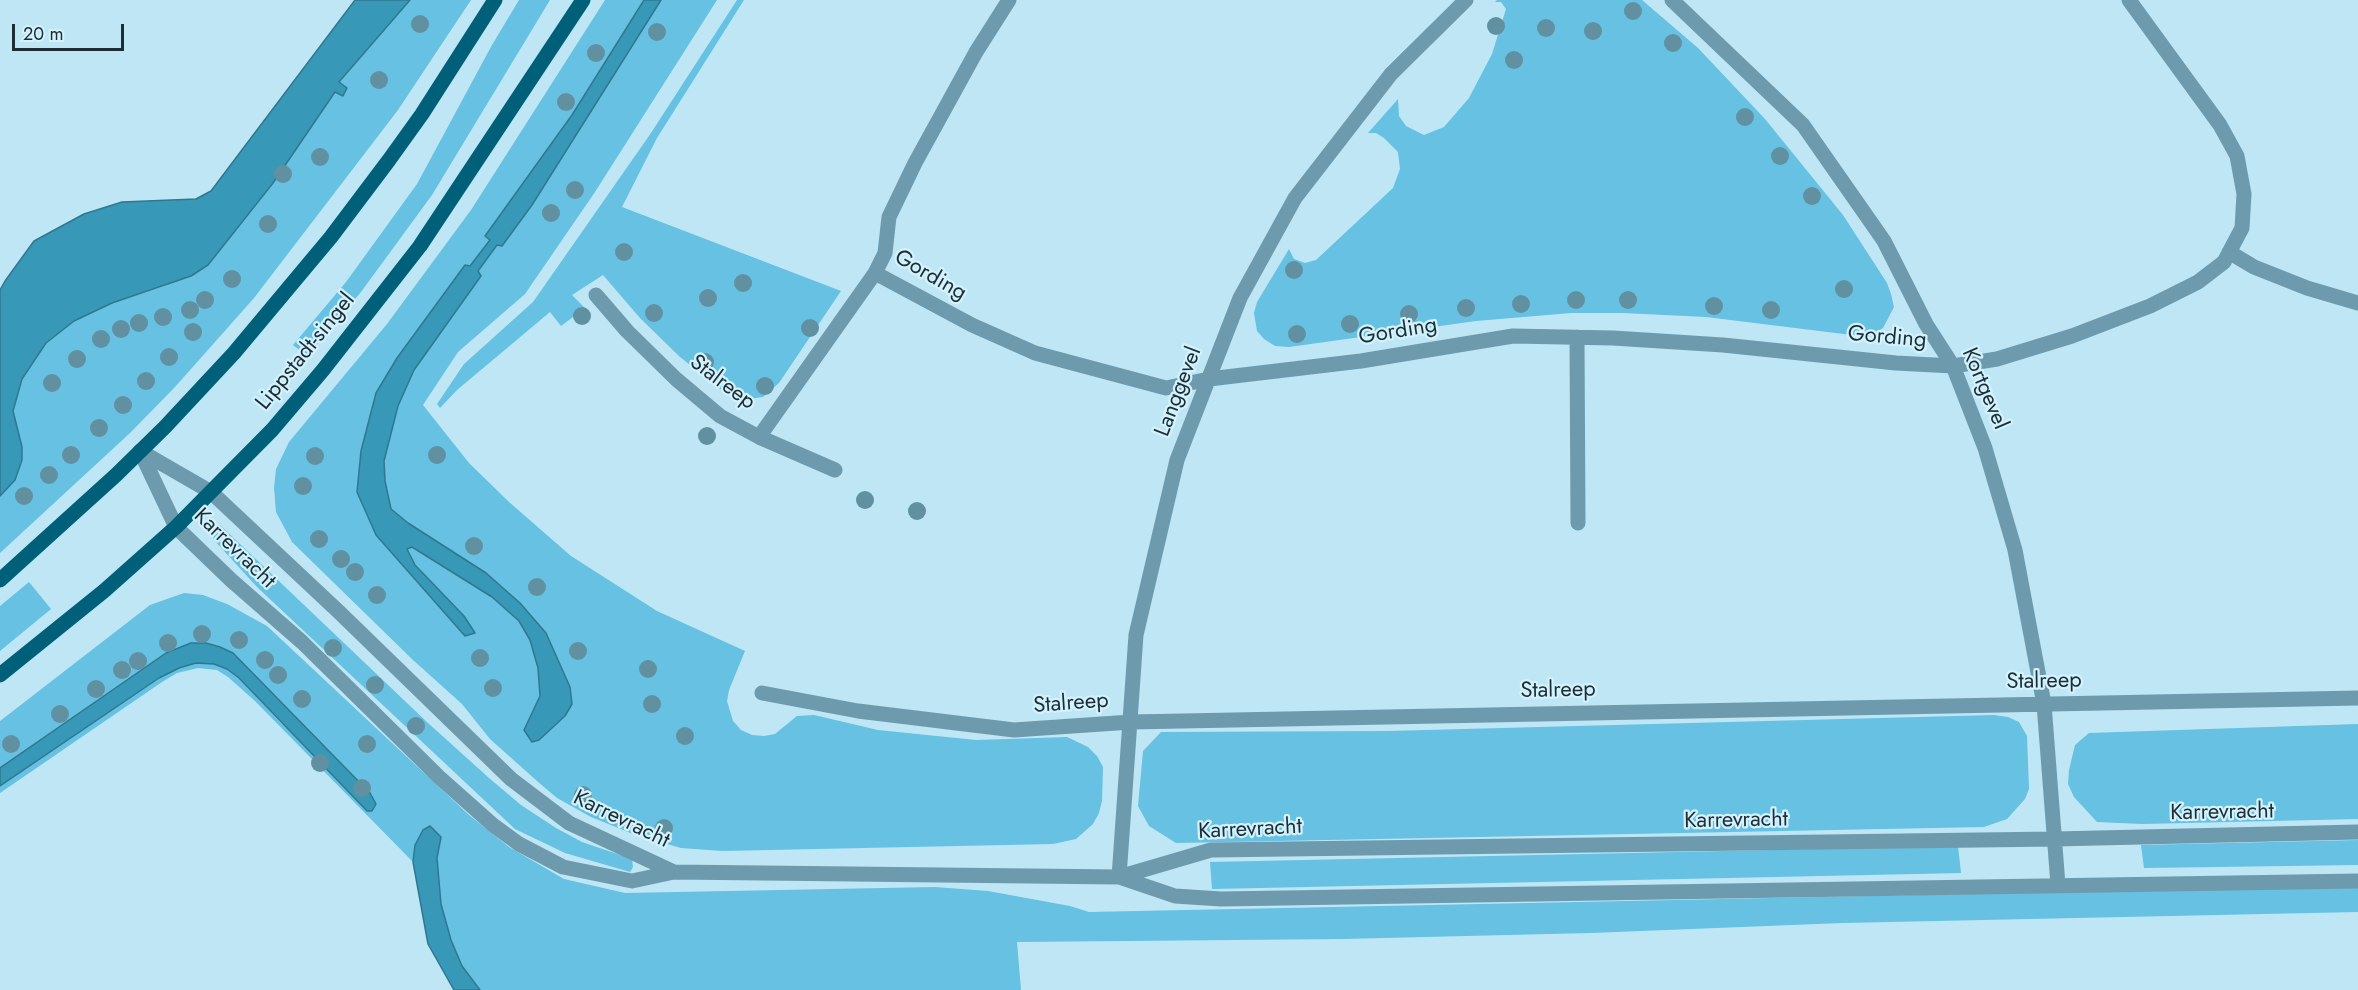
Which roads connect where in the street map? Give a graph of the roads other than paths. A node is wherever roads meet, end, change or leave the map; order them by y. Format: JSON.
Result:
{"nodes":[{"id":1,"x":495,"y":0,"type":"edge"},
{"id":2,"x":583,"y":0,"type":"edge"},
{"id":3,"x":1009,"y":0,"type":"edge"},
{"id":4,"x":1466,"y":0,"type":"edge"},
{"id":5,"x":1672,"y":0,"type":"edge"},
{"id":6,"x":2129,"y":0,"type":"edge"},
{"id":7,"x":2229,"y":252,"type":"junction"},
{"id":8,"x":875,"y":273,"type":"junction"},
{"id":9,"x":596,"y":295,"type":"dead end"},
{"id":10,"x":2358,"y":303,"type":"edge"},
{"id":11,"x":1577,"y":337,"type":"junction"},
{"id":12,"x":1953,"y":366,"type":"junction"},
{"id":13,"x":1209,"y":379,"type":"junction"},
{"id":14,"x":759,"y":437,"type":"junction"},
{"id":15,"x":140,"y":451,"type":"junction"},
{"id":16,"x":835,"y":470,"type":"dead end"},
{"id":17,"x":211,"y":492,"type":"junction"},
{"id":18,"x":1578,"y":523,"type":"dead end"},
{"id":19,"x":176,"y":527,"type":"junction"},
{"id":20,"x":0,"y":580,"type":"edge"},
{"id":21,"x":0,"y":675,"type":"edge"},
{"id":22,"x":762,"y":693,"type":"dead end"},
{"id":23,"x":2358,"y":698,"type":"edge"},
{"id":24,"x":2044,"y":704,"type":"junction"},
{"id":25,"x":1131,"y":722,"type":"junction"},
{"id":26,"x":2358,"y":832,"type":"edge"},
{"id":27,"x":2055,"y":839,"type":"junction"},
{"id":28,"x":674,"y":872,"type":"junction"},
{"id":29,"x":1119,"y":877,"type":"junction"},
{"id":30,"x":2358,"y":881,"type":"edge"},
{"id":31,"x":2058,"y":885,"type":"junction"}],
"edges":[{"from":1,"to":15,"type":"main road"},
{"from":2,"to":17,"type":"main road","name":"Lippstadt-singel"},
{"from":3,"to":8,"type":"street","name":"Gording"},
{"from":4,"to":13,"type":"street","name":"Langgevel"},
{"from":5,"to":12,"type":"street","name":"Kortgevel"},
{"from":6,"to":7,"type":"street","name":"Gording"},
{"from":7,"to":10,"type":"street"},
{"from":7,"to":12,"type":"street","name":"Gording"},
{"from":8,"to":13,"type":"street","name":"Gording"},
{"from":8,"to":14,"type":"street","name":"Stalreep"},
{"from":9,"to":14,"type":"street","name":"Stalreep"},
{"from":11,"to":12,"type":"street","name":"Gording"},
{"from":11,"to":13,"type":"street","name":"Gording"},
{"from":11,"to":18,"type":"street"},
{"from":12,"to":24,"type":"street","name":"Kortgevel"},
{"from":13,"to":25,"type":"street","name":"Langgevel"},
{"from":14,"to":16,"type":"street"},
{"from":15,"to":17,"type":"street","name":"Karrevracht"},
{"from":15,"to":19,"type":"street","name":"Karrevracht"},
{"from":15,"to":20,"type":"main road"},
{"from":17,"to":19,"type":"main road","name":"Lippstadt-singel"},
{"from":17,"to":28,"type":"street","name":"Karrevracht"},
{"from":19,"to":21,"type":"main road","name":"Lippstadt-singel"},
{"from":19,"to":28,"type":"street","name":"Karrevracht"},
{"from":22,"to":25,"type":"street","name":"Stalreep"},
{"from":23,"to":24,"type":"street","name":"Stalreep"},
{"from":24,"to":25,"type":"street","name":"Stalreep"},
{"from":24,"to":27,"type":"street","name":"Kortgevel"},
{"from":25,"to":29,"type":"street","name":"Langgevel"},
{"from":26,"to":27,"type":"street","name":"Karrevracht"},
{"from":27,"to":29,"type":"street","name":"Karrevracht"},
{"from":27,"to":31,"type":"street","name":"Kortgevel"},
{"from":28,"to":29,"type":"street","name":"Karrevracht"},
{"from":29,"to":31,"type":"street","name":"Karrevracht"},
{"from":30,"to":31,"type":"street","name":"Karrevracht"}]}
